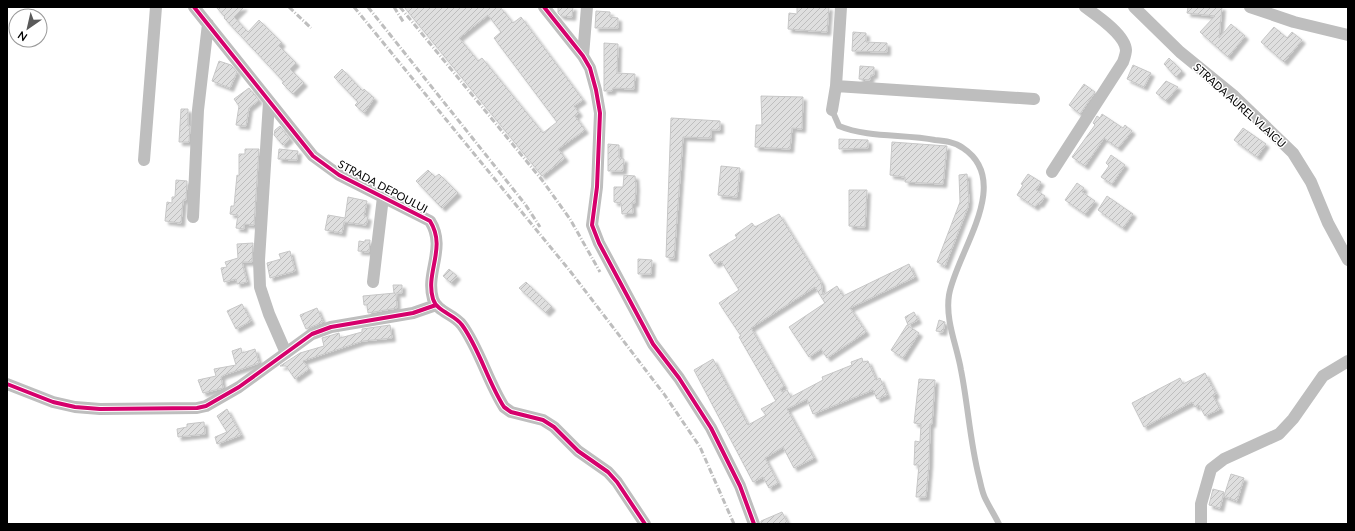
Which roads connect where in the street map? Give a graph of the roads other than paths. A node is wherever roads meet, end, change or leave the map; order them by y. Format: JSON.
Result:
{"nodes":[{"id":1,"x":156,"y":7,"type":"edge"},
{"id":2,"x":194,"y":7,"type":"edge"},
{"id":3,"x":544,"y":7,"type":"edge"},
{"id":4,"x":587,"y":7,"type":"edge"},
{"id":5,"x":841,"y":7,"type":"edge"},
{"id":6,"x":1084,"y":7,"type":"edge"},
{"id":7,"x":1134,"y":7,"type":"edge"},
{"id":8,"x":1250,"y":7,"type":"edge"},
{"id":9,"x":208,"y":24,"type":"junction"},
{"id":10,"x":1348,"y":35,"type":"edge"},
{"id":11,"x":583,"y":56,"type":"junction"},
{"id":12,"x":836,"y":86,"type":"junction"},
{"id":13,"x":1034,"y":99,"type":"dead end"},
{"id":14,"x":269,"y":102,"type":"junction"},
{"id":15,"x":832,"y":110,"type":"joint"},
{"id":16,"x":144,"y":160,"type":"dead end"},
{"id":17,"x":1052,"y":172,"type":"dead end"},
{"id":18,"x":383,"y":197,"type":"junction"},
{"id":19,"x":193,"y":217,"type":"dead end"},
{"id":20,"x":1348,"y":260,"type":"edge"},
{"id":21,"x":373,"y":282,"type":"dead end"},
{"id":22,"x":436,"y":305,"type":"junction"},
{"id":23,"x":286,"y":353,"type":"junction"},
{"id":24,"x":1348,"y":361,"type":"edge"},
{"id":25,"x":7,"y":384,"type":"edge"},
{"id":26,"x":645,"y":524,"type":"edge"},
{"id":27,"x":754,"y":524,"type":"edge"},
{"id":28,"x":999,"y":524,"type":"edge"},
{"id":29,"x":1201,"y":524,"type":"edge"}],
"edges":[{"from":1,"to":16,"type":"street"},
{"from":2,"to":9,"type":"street","name":"STRADA DEPOULUI"},
{"from":3,"to":11,"type":"street"},
{"from":4,"to":11,"type":"street"},
{"from":5,"to":12,"type":"street"},
{"from":6,"to":17,"type":"street"},
{"from":7,"to":20,"type":"street","name":"STRADA AUREL VLAICU"},
{"from":8,"to":10,"type":"street"},
{"from":9,"to":14,"type":"street","name":"STRADA DEPOULUI"},
{"from":9,"to":19,"type":"street"},
{"from":11,"to":27,"type":"street"},
{"from":12,"to":13,"type":"street"},
{"from":12,"to":15,"type":"street"},
{"from":14,"to":18,"type":"street","name":"STRADA DEPOULUI"},
{"from":14,"to":23,"type":"street"},
{"from":15,"to":28,"type":"lane"},
{"from":18,"to":21,"type":"street"},
{"from":18,"to":22,"type":"street","name":"STRADA DEPOULUI"},
{"from":22,"to":23,"type":"street"},
{"from":22,"to":26,"type":"street"},
{"from":23,"to":25,"type":"street"},
{"from":24,"to":29,"type":"street"}]}
